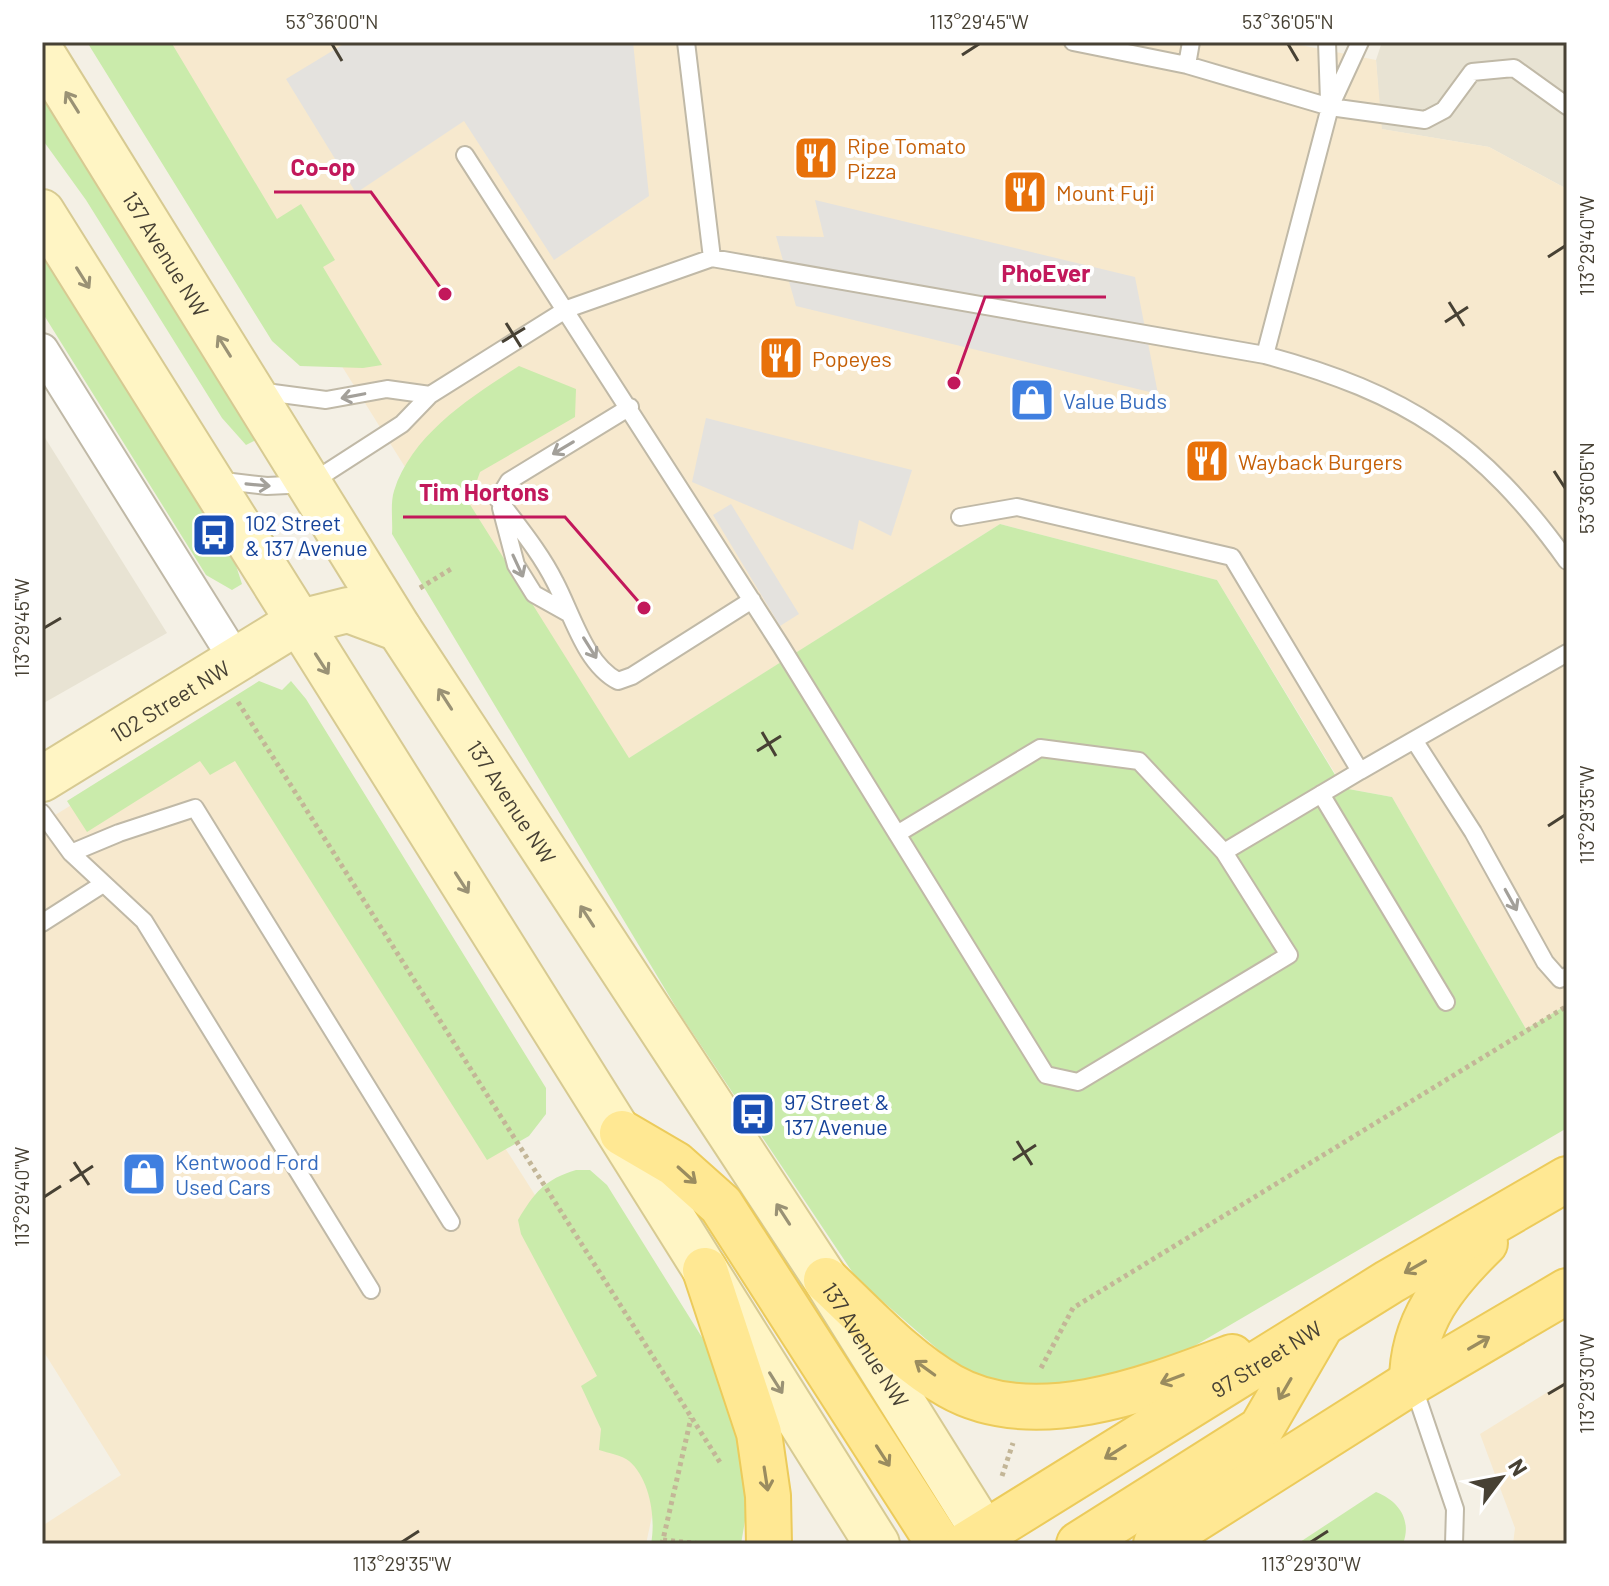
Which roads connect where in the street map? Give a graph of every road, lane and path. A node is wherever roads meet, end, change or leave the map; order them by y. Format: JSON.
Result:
{"nodes":[{"id":1,"x":686,"y":42,"type":"edge"},
{"id":2,"x":1073,"y":42,"type":"edge"},
{"id":3,"x":1191,"y":42,"type":"edge"},
{"id":4,"x":1327,"y":42,"type":"edge"},
{"id":5,"x":1360,"y":42,"type":"edge"},
{"id":6,"x":42,"y":53,"type":"edge"},
{"id":7,"x":1187,"y":65,"type":"junction"},
{"id":8,"x":1567,"y":106,"type":"edge"},
{"id":9,"x":1330,"y":107,"type":"junction"},
{"id":10,"x":465,"y":155,"type":"dead end"},
{"id":11,"x":42,"y":212,"type":"edge"},
{"id":12,"x":712,"y":258,"type":"junction"},
{"id":13,"x":567,"y":309,"type":"junction"},
{"id":14,"x":42,"y":350,"type":"edge"},
{"id":15,"x":1265,"y":355,"type":"junction"},
{"id":16,"x":251,"y":390,"type":"junction"},
{"id":17,"x":430,"y":395,"type":"junction"},
{"id":18,"x":630,"y":407,"type":"junction"},
{"id":19,"x":207,"y":479,"type":"junction"},
{"id":20,"x":309,"y":484,"type":"junction"},
{"id":21,"x":498,"y":499,"type":"junction"},
{"id":22,"x":960,"y":517,"type":"dead end"},
{"id":23,"x":1567,"y":561,"type":"edge"},
{"id":24,"x":451,"y":569,"type":"dead end"},
{"id":25,"x":425,"y":585,"type":"dead end"},
{"id":26,"x":752,"y":600,"type":"junction"},
{"id":27,"x":568,"y":613,"type":"junction"},
{"id":28,"x":296,"y":623,"type":"junction"},
{"id":29,"x":399,"y":629,"type":"junction"},
{"id":30,"x":1567,"y":653,"type":"edge"},
{"id":31,"x":236,"y":660,"type":"junction"},
{"id":32,"x":1414,"y":740,"type":"junction"},
{"id":33,"x":1360,"y":771,"type":"junction"},
{"id":34,"x":42,"y":778,"type":"edge"},
{"id":35,"x":1321,"y":794,"type":"junction"},
{"id":36,"x":42,"y":813,"type":"edge"},
{"id":37,"x":897,"y":834,"type":"junction"},
{"id":38,"x":1224,"y":852,"type":"junction"},
{"id":39,"x":71,"y":853,"type":"junction"},
{"id":40,"x":103,"y":884,"type":"junction"},
{"id":41,"x":42,"y":923,"type":"edge"},
{"id":42,"x":1567,"y":976,"type":"edge"},
{"id":43,"x":1446,"y":1002,"type":"dead end"},
{"id":44,"x":1567,"y":1006,"type":"edge"},
{"id":45,"x":622,"y":1133,"type":"junction"},
{"id":46,"x":1549,"y":1189,"type":"edge"},
{"id":47,"x":451,"y":1222,"type":"dead end"},
{"id":48,"x":705,"y":1270,"type":"junction"},
{"id":49,"x":826,"y":1280,"type":"junction"},
{"id":50,"x":371,"y":1290,"type":"dead end"},
{"id":51,"x":1567,"y":1291,"type":"edge"},
{"id":52,"x":1324,"y":1322,"type":"junction"},
{"id":53,"x":1041,"y":1369,"type":"dead end"},
{"id":54,"x":1412,"y":1382,"type":"junction"},
{"id":55,"x":691,"y":1417,"type":"junction"},
{"id":56,"x":1015,"y":1436,"type":"dead end"},
{"id":57,"x":725,"y":1469,"type":"dead end"},
{"id":58,"x":1249,"y":1485,"type":"junction"},
{"id":59,"x":997,"y":1489,"type":"dead end"},
{"id":60,"x":981,"y":1540,"type":"edge"},
{"id":61,"x":662,"y":1542,"type":"edge"},
{"id":62,"x":702,"y":1544,"type":"edge"},
{"id":63,"x":769,"y":1544,"type":"edge"},
{"id":64,"x":877,"y":1544,"type":"edge"},
{"id":65,"x":939,"y":1544,"type":"edge"},
{"id":66,"x":1079,"y":1544,"type":"edge"},
{"id":67,"x":1156,"y":1544,"type":"edge"},
{"id":68,"x":1211,"y":1544,"type":"edge"},
{"id":69,"x":1454,"y":1544,"type":"edge"}],
"edges":[{"from":1,"to":12,"type":"lane"},
{"from":2,"to":7,"type":"lane"},
{"from":3,"to":7,"type":"lane"},
{"from":4,"to":9,"type":"lane"},
{"from":5,"to":9,"type":"lane"},
{"from":16,"to":6,"type":"main road","name":"137 Avenue NW","one_way":true},
{"from":7,"to":9,"type":"lane"},
{"from":8,"to":9,"type":"lane"},
{"from":9,"to":15,"type":"lane"},
{"from":10,"to":13,"type":"lane"},
{"from":11,"to":19,"type":"main road","one_way":true},
{"from":12,"to":13,"type":"lane"},
{"from":12,"to":15,"type":"lane"},
{"from":13,"to":17,"type":"lane"},
{"from":13,"to":18,"type":"lane"},
{"from":14,"to":31,"type":"street"},
{"from":15,"to":23,"type":"lane"},
{"from":17,"to":16,"type":"lane","one_way":true},
{"from":16,"to":20,"type":"main road","name":"137 Avenue NW"},
{"from":17,"to":20,"type":"lane"},
{"from":18,"to":21,"type":"lane","one_way":true},
{"from":18,"to":26,"type":"lane"},
{"from":19,"to":20,"type":"lane","one_way":true},
{"from":19,"to":28,"type":"main road"},
{"from":20,"to":29,"type":"main road","name":"137 Avenue NW"},
{"from":21,"to":27,"type":"lane"},
{"from":21,"to":27,"type":"lane","one_way":true},
{"from":22,"to":33,"type":"lane"},
{"from":24,"to":25,"type":"path"},
{"from":27,"to":26,"type":"lane","one_way":true},
{"from":26,"to":37,"type":"lane"},
{"from":28,"to":29,"type":"main road","name":"102 Street NW"},
{"from":28,"to":31,"type":"main road","name":"102 Street NW"},
{"from":28,"to":45,"type":"main road","one_way":true},
{"from":49,"to":29,"type":"main road","name":"137 Avenue NW","one_way":true},
{"from":30,"to":32,"type":"lane"},
{"from":31,"to":34,"type":"main road","name":"102 Street NW"},
{"from":31,"to":55,"type":"path"},
{"from":32,"to":33,"type":"lane"},
{"from":32,"to":42,"type":"lane","one_way":true},
{"from":33,"to":35,"type":"lane"},
{"from":35,"to":38,"type":"lane"},
{"from":35,"to":43,"type":"lane"},
{"from":36,"to":39,"type":"lane"},
{"from":37,"to":38,"type":"lane"},
{"from":37,"to":38,"type":"lane"},
{"from":39,"to":40,"type":"lane"},
{"from":39,"to":47,"type":"lane"},
{"from":40,"to":41,"type":"lane"},
{"from":40,"to":50,"type":"lane"},
{"from":44,"to":53,"type":"path"},
{"from":45,"to":48,"type":"main road"},
{"from":45,"to":65,"type":"main road","one_way":true},
{"from":46,"to":52,"type":"main road","name":"97 Street NW","one_way":true},
{"from":46,"to":54,"type":"main road"},
{"from":48,"to":63,"type":"main road","one_way":true},
{"from":48,"to":64,"type":"main road","one_way":true},
{"from":52,"to":49,"type":"main road","one_way":true},
{"from":49,"to":60,"type":"main road","name":"137 Avenue NW"},
{"from":54,"to":51,"type":"main road","one_way":true},
{"from":52,"to":60,"type":"main road","name":"97 Street NW","one_way":true},
{"from":52,"to":66,"type":"main road","one_way":true},
{"from":54,"to":58,"type":"main road"},
{"from":54,"to":69,"type":"lane"},
{"from":55,"to":57,"type":"path"},
{"from":55,"to":61,"type":"path"},
{"from":56,"to":59,"type":"path"},
{"from":58,"to":67,"type":"main road"},
{"from":58,"to":68,"type":"main road"},
{"from":61,"to":62,"type":"path"}]}
